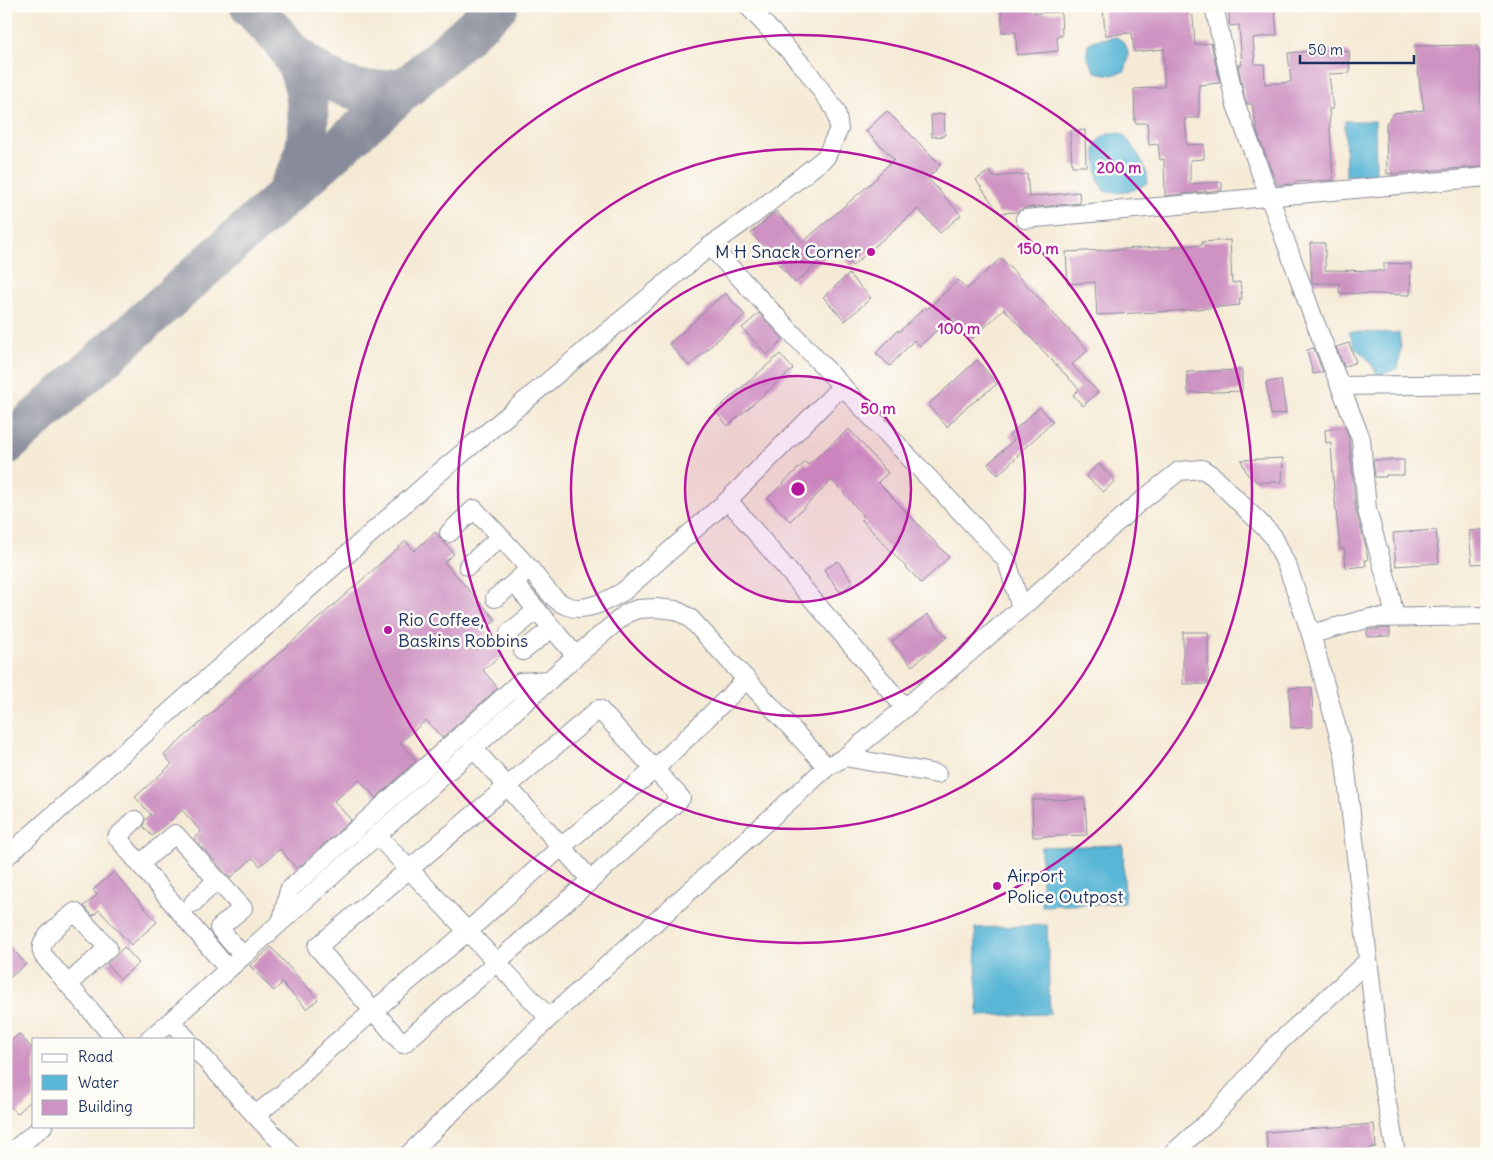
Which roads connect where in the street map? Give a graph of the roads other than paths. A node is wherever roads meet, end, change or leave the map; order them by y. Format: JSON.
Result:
{"nodes":[{"id":1,"x":748,"y":6,"type":"edge"},
{"id":2,"x":1214,"y":6,"type":"edge"},
{"id":3,"x":1487,"y":177,"type":"edge"},
{"id":4,"x":1270,"y":196,"type":"junction"},
{"id":5,"x":1025,"y":219,"type":"dead end"},
{"id":6,"x":710,"y":246,"type":"junction"},
{"id":7,"x":1487,"y":384,"type":"edge"},
{"id":8,"x":842,"y":386,"type":"junction"},
{"id":9,"x":1340,"y":386,"type":"junction"},
{"id":10,"x":728,"y":500,"type":"junction"},
{"id":11,"x":449,"y":533,"type":"dead end"},
{"id":12,"x":500,"y":537,"type":"junction"},
{"id":13,"x":468,"y":566,"type":"dead end"},
{"id":14,"x":530,"y":568,"type":"junction"},
{"id":15,"x":514,"y":583,"type":"junction"},
{"id":16,"x":495,"y":598,"type":"dead end"},
{"id":17,"x":1021,"y":608,"type":"junction"},
{"id":18,"x":536,"y":610,"type":"junction"},
{"id":19,"x":1487,"y":616,"type":"edge"},
{"id":20,"x":1395,"y":617,"type":"junction"},
{"id":21,"x":552,"y":628,"type":"junction"},
{"id":22,"x":509,"y":633,"type":"dead end"},
{"id":23,"x":1311,"y":634,"type":"junction"},
{"id":24,"x":523,"y":651,"type":"dead end"},
{"id":25,"x":576,"y":656,"type":"junction"},
{"id":26,"x":747,"y":679,"type":"junction"},
{"id":27,"x":549,"y":680,"type":"junction"},
{"id":28,"x":905,"y":708,"type":"junction"},
{"id":29,"x":473,"y":748,"type":"junction"},
{"id":30,"x":846,"y":757,"type":"junction"},
{"id":31,"x":827,"y":767,"type":"junction"},
{"id":32,"x":655,"y":769,"type":"junction"},
{"id":33,"x":937,"y":774,"type":"dead end"},
{"id":34,"x":507,"y":785,"type":"junction"},
{"id":35,"x":136,"y":820,"type":"dead end"},
{"id":36,"x":377,"y":835,"type":"junction"},
{"id":37,"x":561,"y":847,"type":"junction"},
{"id":38,"x":6,"y":858,"type":"edge"},
{"id":39,"x":140,"y":864,"type":"junction"},
{"id":40,"x":409,"y":869,"type":"junction"},
{"id":41,"x":217,"y":880,"type":"junction"},
{"id":42,"x":591,"y":880,"type":"junction"},
{"id":43,"x":193,"y":903,"type":"dead end"},
{"id":44,"x":282,"y":920,"type":"junction"},
{"id":45,"x":467,"y":932,"type":"junction"},
{"id":46,"x":243,"y":956,"type":"junction"},
{"id":47,"x":1368,"y":961,"type":"junction"},
{"id":48,"x":496,"y":962,"type":"junction"},
{"id":49,"x":228,"y":969,"type":"junction"},
{"id":50,"x":68,"y":984,"type":"dead end"},
{"id":51,"x":373,"y":1012,"type":"junction"},
{"id":52,"x":549,"y":1018,"type":"junction"},
{"id":53,"x":170,"y":1021,"type":"junction"},
{"id":54,"x":113,"y":1038,"type":"edge"},
{"id":55,"x":150,"y":1038,"type":"edge"},
{"id":56,"x":186,"y":1038,"type":"edge"},
{"id":57,"x":195,"y":1047,"type":"edge"},
{"id":58,"x":255,"y":1115,"type":"junction"},
{"id":59,"x":41,"y":1128,"type":"edge"},
{"id":60,"x":9,"y":1154,"type":"edge"},
{"id":61,"x":292,"y":1154,"type":"edge"},
{"id":62,"x":409,"y":1154,"type":"edge"},
{"id":63,"x":1172,"y":1154,"type":"edge"},
{"id":64,"x":1396,"y":1154,"type":"edge"}],
"edges":[{"from":1,"to":6,"type":"street"},
{"from":2,"to":4,"type":"street"},
{"from":3,"to":4,"type":"street"},
{"from":4,"to":5,"type":"street"},
{"from":4,"to":9,"type":"street"},
{"from":6,"to":8,"type":"street"},
{"from":6,"to":38,"type":"street"},
{"from":7,"to":9,"type":"street"},
{"from":8,"to":10,"type":"street"},
{"from":8,"to":17,"type":"street"},
{"from":9,"to":20,"type":"street"},
{"from":10,"to":14,"type":"street"},
{"from":10,"to":28,"type":"street"},
{"from":11,"to":12,"type":"street"},
{"from":12,"to":13,"type":"street"},
{"from":12,"to":14,"type":"street"},
{"from":14,"to":15,"type":"street"},
{"from":15,"to":16,"type":"street"},
{"from":15,"to":18,"type":"street"},
{"from":17,"to":23,"type":"street"},
{"from":17,"to":28,"type":"street"},
{"from":18,"to":21,"type":"street"},
{"from":18,"to":22,"type":"street"},
{"from":19,"to":20,"type":"street"},
{"from":20,"to":23,"type":"street"},
{"from":21,"to":24,"type":"street"},
{"from":21,"to":25,"type":"street"},
{"from":23,"to":47,"type":"street"},
{"from":25,"to":26,"type":"street"},
{"from":25,"to":27,"type":"street"},
{"from":26,"to":31,"type":"street"},
{"from":26,"to":32,"type":"street"},
{"from":27,"to":29,"type":"street"},
{"from":27,"to":44,"type":"street"},
{"from":28,"to":30,"type":"street"},
{"from":29,"to":34,"type":"street"},
{"from":29,"to":36,"type":"street"},
{"from":30,"to":31,"type":"street"},
{"from":30,"to":33,"type":"street"},
{"from":31,"to":52,"type":"street"},
{"from":32,"to":34,"type":"street"},
{"from":32,"to":37,"type":"street"},
{"from":32,"to":42,"type":"street"},
{"from":34,"to":37,"type":"street"},
{"from":34,"to":40,"type":"street"},
{"from":35,"to":39,"type":"street"},
{"from":36,"to":40,"type":"street"},
{"from":36,"to":44,"type":"street"},
{"from":37,"to":42,"type":"street"},
{"from":37,"to":45,"type":"street"},
{"from":39,"to":41,"type":"street"},
{"from":39,"to":49,"type":"street"},
{"from":40,"to":45,"type":"street"},
{"from":40,"to":51,"type":"street"},
{"from":41,"to":43,"type":"street"},
{"from":41,"to":46,"type":"street"},
{"from":42,"to":48,"type":"street"},
{"from":44,"to":46,"type":"street"},
{"from":45,"to":48,"type":"street"},
{"from":45,"to":51,"type":"street"},
{"from":46,"to":49,"type":"street"},
{"from":47,"to":63,"type":"street"},
{"from":47,"to":64,"type":"street"},
{"from":48,"to":51,"type":"street"},
{"from":48,"to":52,"type":"street"},
{"from":49,"to":53,"type":"street"},
{"from":50,"to":54,"type":"street"},
{"from":51,"to":58,"type":"street"},
{"from":52,"to":62,"type":"street"},
{"from":53,"to":55,"type":"street"},
{"from":53,"to":56,"type":"street"},
{"from":57,"to":58,"type":"street"},
{"from":58,"to":61,"type":"street"},
{"from":59,"to":60,"type":"street"}]}
